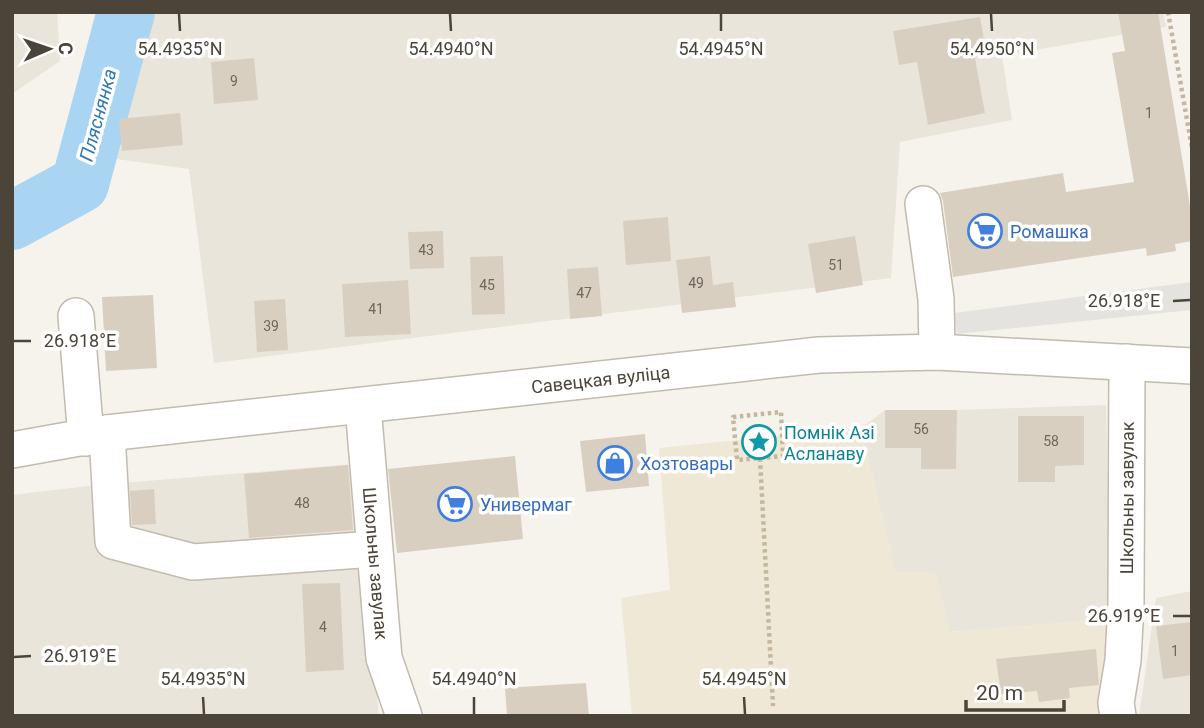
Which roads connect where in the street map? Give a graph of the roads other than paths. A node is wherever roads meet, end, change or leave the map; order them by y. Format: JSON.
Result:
{"nodes":[{"id":1,"x":923,"y":204,"type":"dead end"},
{"id":2,"x":76,"y":316,"type":"dead end"},
{"id":3,"x":937,"y":352,"type":"junction"},
{"id":4,"x":1127,"y":362,"type":"junction"},
{"id":5,"x":1192,"y":366,"type":"edge"},
{"id":6,"x":363,"y":405,"type":"junction"},
{"id":7,"x":96,"y":435,"type":"junction"},
{"id":8,"x":12,"y":450,"type":"edge"},
{"id":9,"x":374,"y":549,"type":"junction"},
{"id":10,"x":404,"y":716,"type":"edge"},
{"id":11,"x":1118,"y":716,"type":"edge"}],
"edges":[{"from":1,"to":3,"type":"street"},
{"from":2,"to":7,"type":"street"},
{"from":3,"to":4,"type":"street","name":"Савецкая вуліца"},
{"from":3,"to":6,"type":"street","name":"Савецкая вуліца"},
{"from":4,"to":5,"type":"street","name":"Савецкая вуліца"},
{"from":4,"to":11,"type":"street","name":"Школьны завулак"},
{"from":6,"to":7,"type":"street","name":"Савецкая вуліца"},
{"from":6,"to":9,"type":"street","name":"Школьны завулак"},
{"from":7,"to":8,"type":"street","name":"Савецкая вуліца"},
{"from":7,"to":9,"type":"street"},
{"from":9,"to":10,"type":"street","name":"Школьны завулак"}]}
